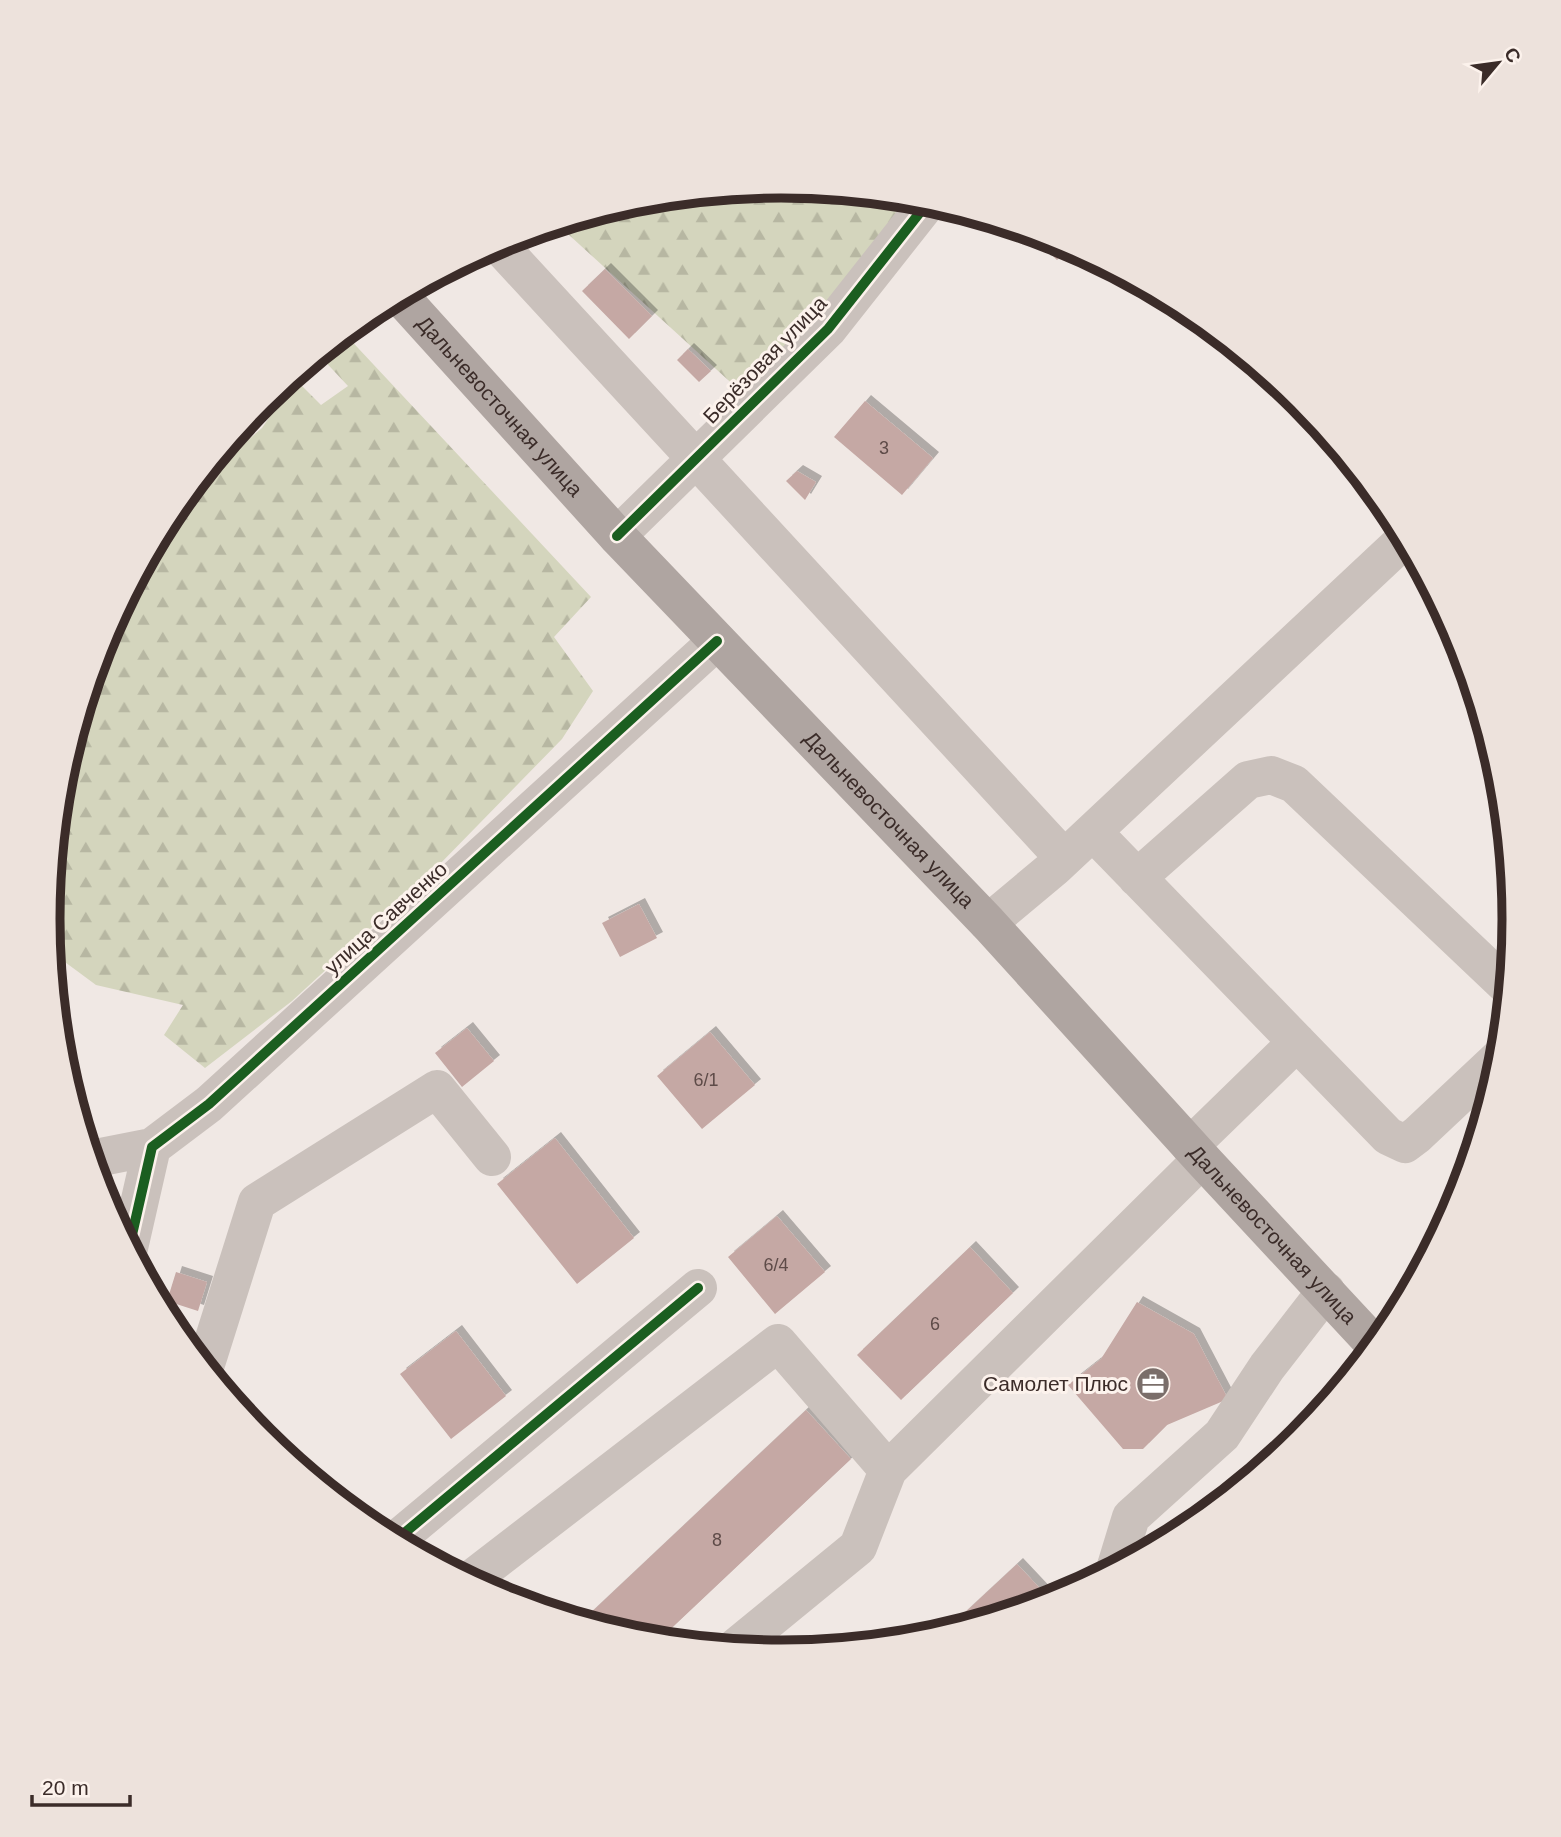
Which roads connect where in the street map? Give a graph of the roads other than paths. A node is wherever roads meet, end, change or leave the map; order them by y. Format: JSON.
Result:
{"nodes":[{"id":1,"x":921,"y":211,"type":"edge"},
{"id":2,"x":505,"y":252,"type":"edge"},
{"id":3,"x":406,"y":303,"type":"edge"},
{"id":4,"x":695,"y":459,"type":"junction"},
{"id":5,"x":617,"y":536,"type":"junction"},
{"id":6,"x":1398,"y":546,"type":"edge"},
{"id":7,"x":717,"y":641,"type":"junction"},
{"id":8,"x":1093,"y":832,"type":"junction"},
{"id":9,"x":1065,"y":858,"type":"junction"},
{"id":10,"x":1137,"y":878,"type":"junction"},
{"id":11,"x":988,"y":923,"type":"junction"},
{"id":12,"x":1499,"y":978,"type":"edge"},
{"id":13,"x":1297,"y":1042,"type":"junction"},
{"id":14,"x":1485,"y":1072,"type":"edge"},
{"id":15,"x":152,"y":1147,"type":"junction"},
{"id":16,"x":1196,"y":1153,"type":"junction"},
{"id":17,"x":101,"y":1157,"type":"edge"},
{"id":18,"x":492,"y":1157,"type":"dead end"},
{"id":19,"x":132,"y":1233,"type":"edge"},
{"id":20,"x":698,"y":1288,"type":"dead end"},
{"id":21,"x":1326,"y":1292,"type":"junction"},
{"id":22,"x":1367,"y":1337,"type":"edge"},
{"id":23,"x":208,"y":1357,"type":"edge"},
{"id":24,"x":888,"y":1470,"type":"junction"},
{"id":25,"x":404,"y":1533,"type":"edge"},
{"id":26,"x":1120,"y":1554,"type":"edge"},
{"id":27,"x":479,"y":1573,"type":"edge"},
{"id":28,"x":746,"y":1639,"type":"edge"}],
"edges":[{"from":1,"to":4,"type":"street","name":"Берёзовая улица"},
{"from":2,"to":4,"type":"street"},
{"from":3,"to":5,"type":"main road","name":"Дальневосточная улица"},
{"from":4,"to":5,"type":"street","name":"Берёзовая улица"},
{"from":4,"to":9,"type":"street"},
{"from":5,"to":7,"type":"main road","name":"Дальневосточная улица"},
{"from":6,"to":8,"type":"street"},
{"from":7,"to":11,"type":"main road","name":"Дальневосточная улица"},
{"from":7,"to":15,"type":"street","name":"улица Савченко"},
{"from":8,"to":9,"type":"street"},
{"from":8,"to":10,"type":"street"},
{"from":9,"to":11,"type":"street"},
{"from":10,"to":12,"type":"street"},
{"from":10,"to":13,"type":"street"},
{"from":11,"to":16,"type":"main road","name":"Дальневосточная улица"},
{"from":13,"to":14,"type":"street"},
{"from":13,"to":16,"type":"street"},
{"from":15,"to":17,"type":"street"},
{"from":15,"to":19,"type":"street"},
{"from":16,"to":21,"type":"main road","name":"Дальневосточная улица"},
{"from":16,"to":24,"type":"street"},
{"from":18,"to":23,"type":"street"},
{"from":20,"to":25,"type":"street"},
{"from":21,"to":22,"type":"main road","name":"Дальневосточная улица"},
{"from":21,"to":26,"type":"street"},
{"from":24,"to":27,"type":"street"},
{"from":24,"to":28,"type":"street"}]}
